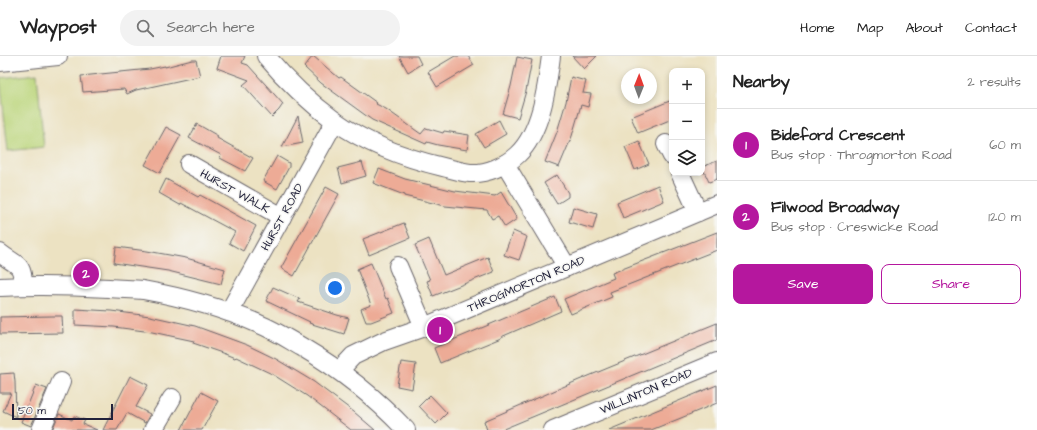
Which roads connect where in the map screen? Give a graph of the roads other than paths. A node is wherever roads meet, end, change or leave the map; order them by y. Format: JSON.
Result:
{"nodes":[{"id":1,"x":58,"y":56,"type":"edge"},
{"id":2,"x":266,"y":56,"type":"edge"},
{"id":3,"x":551,"y":56,"type":"edge"},
{"id":4,"x":0,"y":62,"type":"edge"},
{"id":5,"x":335,"y":121,"type":"junction"},
{"id":6,"x":188,"y":164,"type":"dead end"},
{"id":7,"x":506,"y":164,"type":"junction"},
{"id":8,"x":681,"y":176,"type":"edge"},
{"id":9,"x":717,"y":204,"type":"edge"},
{"id":10,"x":698,"y":212,"type":"junction"},
{"id":11,"x":282,"y":217,"type":"junction"},
{"id":12,"x":0,"y":253,"type":"edge"},
{"id":13,"x":398,"y":266,"type":"dead end"},
{"id":14,"x":567,"y":267,"type":"junction"},
{"id":15,"x":23,"y":286,"type":"junction"},
{"id":16,"x":0,"y":287,"type":"edge"},
{"id":17,"x":229,"y":312,"type":"junction"},
{"id":18,"x":424,"y":327,"type":"junction"},
{"id":19,"x":717,"y":362,"type":"edge"},
{"id":20,"x":340,"y":370,"type":"junction"},
{"id":21,"x":61,"y":382,"type":"dead end"},
{"id":22,"x":172,"y":398,"type":"dead end"},
{"id":23,"x":41,"y":430,"type":"edge"},
{"id":24,"x":152,"y":430,"type":"edge"},
{"id":25,"x":406,"y":430,"type":"edge"},
{"id":26,"x":553,"y":430,"type":"edge"}],
"edges":[{"from":1,"to":4,"type":"street"},
{"from":2,"to":5,"type":"street"},
{"from":3,"to":7,"type":"street"},
{"from":5,"to":7,"type":"street"},
{"from":5,"to":11,"type":"street","name":"HURST ROAD"},
{"from":6,"to":11,"type":"street","name":"HURST WALK"},
{"from":7,"to":14,"type":"street"},
{"from":8,"to":10,"type":"street"},
{"from":9,"to":10,"type":"street","name":"THROGMORTON ROAD"},
{"from":10,"to":14,"type":"street","name":"THROGMORTON ROAD"},
{"from":11,"to":17,"type":"street","name":"HURST ROAD"},
{"from":12,"to":15,"type":"street"},
{"from":13,"to":18,"type":"street"},
{"from":14,"to":18,"type":"street","name":"THROGMORTON ROAD"},
{"from":15,"to":16,"type":"street"},
{"from":15,"to":17,"type":"street"},
{"from":17,"to":20,"type":"street"},
{"from":18,"to":20,"type":"street","name":"THROGMORTON ROAD"},
{"from":19,"to":26,"type":"street","name":"WILLINTON ROAD"},
{"from":20,"to":25,"type":"street"},
{"from":21,"to":23,"type":"street"},
{"from":22,"to":24,"type":"street"}]}
